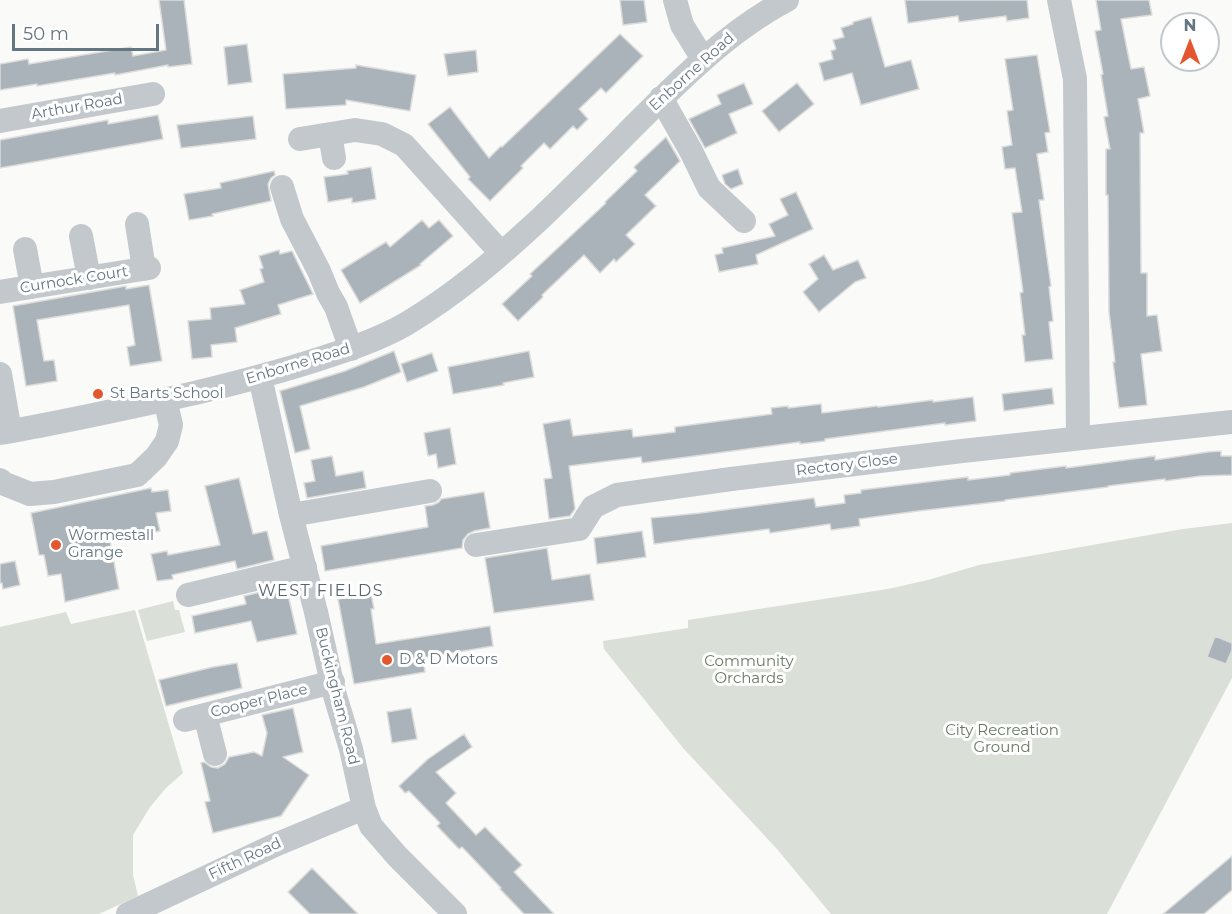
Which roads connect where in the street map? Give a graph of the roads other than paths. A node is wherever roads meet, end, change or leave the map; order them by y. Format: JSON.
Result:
{"nodes":[{"id":1,"x":675,"y":0,"type":"edge"},
{"id":2,"x":787,"y":0,"type":"edge"},
{"id":3,"x":1059,"y":0,"type":"edge"},
{"id":4,"x":703,"y":59,"type":"junction"},
{"id":5,"x":153,"y":94,"type":"dead end"},
{"id":6,"x":662,"y":98,"type":"junction"},
{"id":7,"x":0,"y":121,"type":"edge"},
{"id":8,"x":330,"y":134,"type":"junction"},
{"id":9,"x":300,"y":139,"type":"dead end"},
{"id":10,"x":334,"y":158,"type":"dead end"},
{"id":11,"x":282,"y":187,"type":"dead end"},
{"id":12,"x":744,"y":221,"type":"dead end"},
{"id":13,"x":137,"y":224,"type":"dead end"},
{"id":14,"x":81,"y":236,"type":"dead end"},
{"id":15,"x":25,"y":249,"type":"dead end"},
{"id":16,"x":501,"y":253,"type":"junction"},
{"id":17,"x":89,"y":278,"type":"junction"},
{"id":18,"x":32,"y":287,"type":"junction"},
{"id":19,"x":0,"y":292,"type":"edge"},
{"id":20,"x":351,"y":349,"type":"junction"},
{"id":21,"x":0,"y":374,"type":"edge"},
{"id":22,"x":260,"y":377,"type":"junction"},
{"id":23,"x":165,"y":399,"type":"junction"},
{"id":24,"x":1232,"y":423,"type":"edge"},
{"id":25,"x":5,"y":432,"type":"edge"},
{"id":26,"x":1078,"y":438,"type":"junction"},
{"id":27,"x":0,"y":480,"type":"edge"},
{"id":28,"x":430,"y":491,"type":"dead end"},
{"id":29,"x":291,"y":515,"type":"junction"},
{"id":30,"x":476,"y":545,"type":"dead end"},
{"id":31,"x":305,"y":567,"type":"junction"},
{"id":32,"x":188,"y":596,"type":"dead end"},
{"id":33,"x":333,"y":682,"type":"junction"},
{"id":34,"x":214,"y":754,"type":"dead end"},
{"id":35,"x":364,"y":808,"type":"junction"},
{"id":36,"x":128,"y":914,"type":"edge"},
{"id":37,"x":455,"y":914,"type":"edge"}],
"edges":[{"from":1,"to":4,"type":"street"},
{"from":2,"to":4,"type":"street","name":"Enborne Road"},
{"from":3,"to":26,"type":"street"},
{"from":4,"to":6,"type":"street","name":"Enborne Road"},
{"from":5,"to":7,"type":"street","name":"Arthur Road"},
{"from":6,"to":12,"type":"street"},
{"from":6,"to":16,"type":"street","name":"Enborne Road"},
{"from":8,"to":9,"type":"street"},
{"from":8,"to":10,"type":"street"},
{"from":8,"to":16,"type":"street"},
{"from":11,"to":20,"type":"street"},
{"from":13,"to":17,"type":"street","name":"Curnock Court"},
{"from":14,"to":17,"type":"street"},
{"from":15,"to":18,"type":"street"},
{"from":16,"to":20,"type":"street","name":"Enborne Road"},
{"from":17,"to":18,"type":"street","name":"Curnock Court"},
{"from":18,"to":19,"type":"street","name":"Curnock Court"},
{"from":20,"to":22,"type":"street","name":"Enborne Road"},
{"from":21,"to":25,"type":"street"},
{"from":22,"to":23,"type":"street","name":"Enborne Road"},
{"from":22,"to":29,"type":"street","name":"Buckingham Road"},
{"from":23,"to":25,"type":"street","name":"Enborne Road"},
{"from":23,"to":27,"type":"street"},
{"from":24,"to":26,"type":"street","name":"Rectory Close"},
{"from":26,"to":30,"type":"street","name":"Rectory Close"},
{"from":28,"to":29,"type":"street"},
{"from":29,"to":31,"type":"street","name":"Buckingham Road"},
{"from":31,"to":32,"type":"street"},
{"from":31,"to":33,"type":"street","name":"Buckingham Road"},
{"from":33,"to":34,"type":"street","name":"Cooper Place"},
{"from":33,"to":35,"type":"street","name":"Buckingham Road"},
{"from":35,"to":36,"type":"street","name":"Fifth Road"},
{"from":35,"to":37,"type":"street","name":"Buckingham Road"}]}
